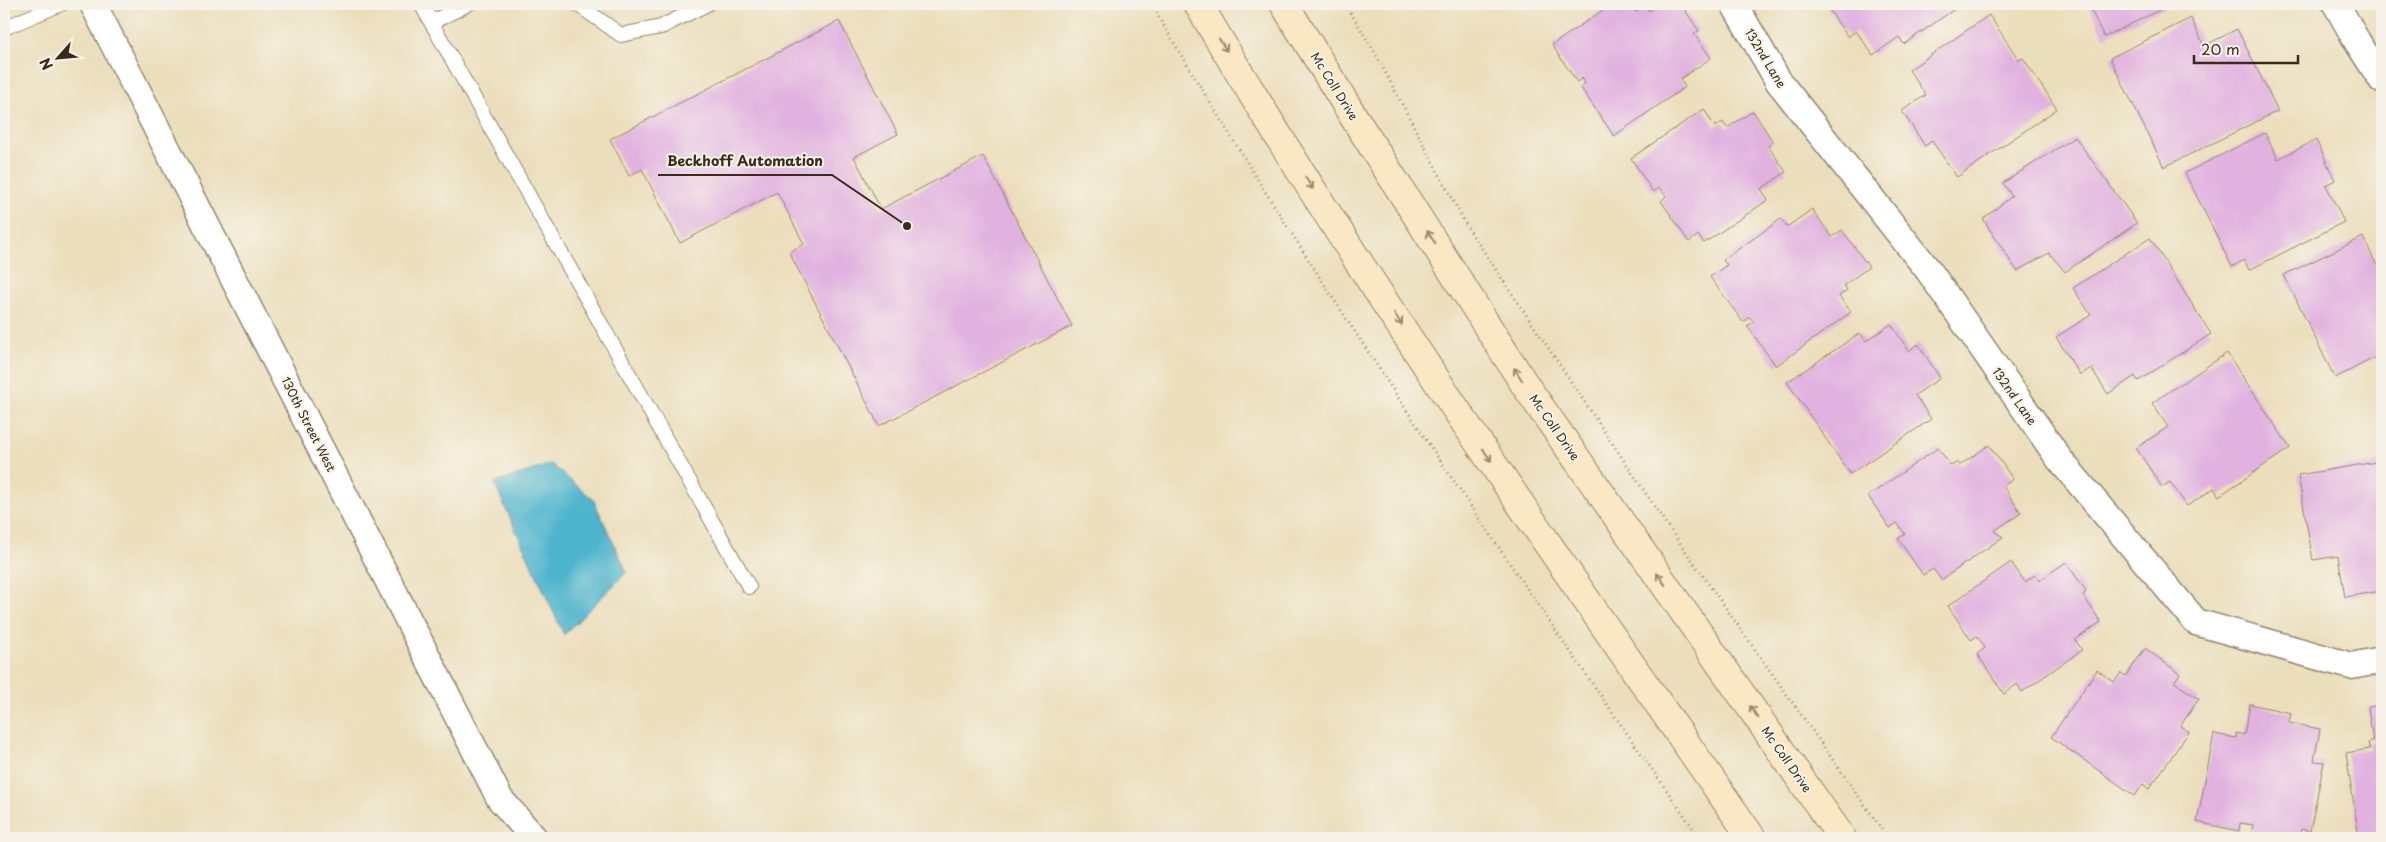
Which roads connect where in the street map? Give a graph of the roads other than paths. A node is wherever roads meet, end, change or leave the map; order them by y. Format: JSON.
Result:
{"nodes":[{"id":1,"x":61,"y":4,"type":"edge"},
{"id":2,"x":93,"y":4,"type":"edge"},
{"id":3,"x":421,"y":4,"type":"edge"},
{"id":4,"x":468,"y":4,"type":"edge"},
{"id":5,"x":577,"y":4,"type":"edge"},
{"id":6,"x":707,"y":4,"type":"edge"},
{"id":7,"x":1198,"y":4,"type":"edge"},
{"id":8,"x":1284,"y":4,"type":"edge"},
{"id":9,"x":1734,"y":4,"type":"edge"},
{"id":10,"x":2336,"y":4,"type":"edge"},
{"id":11,"x":432,"y":22,"type":"junction"},
{"id":12,"x":4,"y":28,"type":"edge"},
{"id":13,"x":2382,"y":80,"type":"edge"},
{"id":14,"x":749,"y":587,"type":"dead end"},
{"id":15,"x":2382,"y":660,"type":"edge"},
{"id":16,"x":534,"y":838,"type":"edge"},
{"id":17,"x":1752,"y":838,"type":"edge"},
{"id":18,"x":1842,"y":838,"type":"edge"}],
"edges":[{"from":1,"to":12,"type":"lane"},
{"from":2,"to":16,"type":"street","name":"130th Street West"},
{"from":3,"to":11,"type":"lane"},
{"from":4,"to":11,"type":"lane"},
{"from":5,"to":6,"type":"lane"},
{"from":7,"to":17,"type":"main road","one_way":true},
{"from":18,"to":8,"type":"main road","name":"Mc Coll Drive","one_way":true},
{"from":9,"to":15,"type":"street","name":"132nd Lane"},
{"from":10,"to":13,"type":"street"},
{"from":11,"to":14,"type":"lane"}]}
